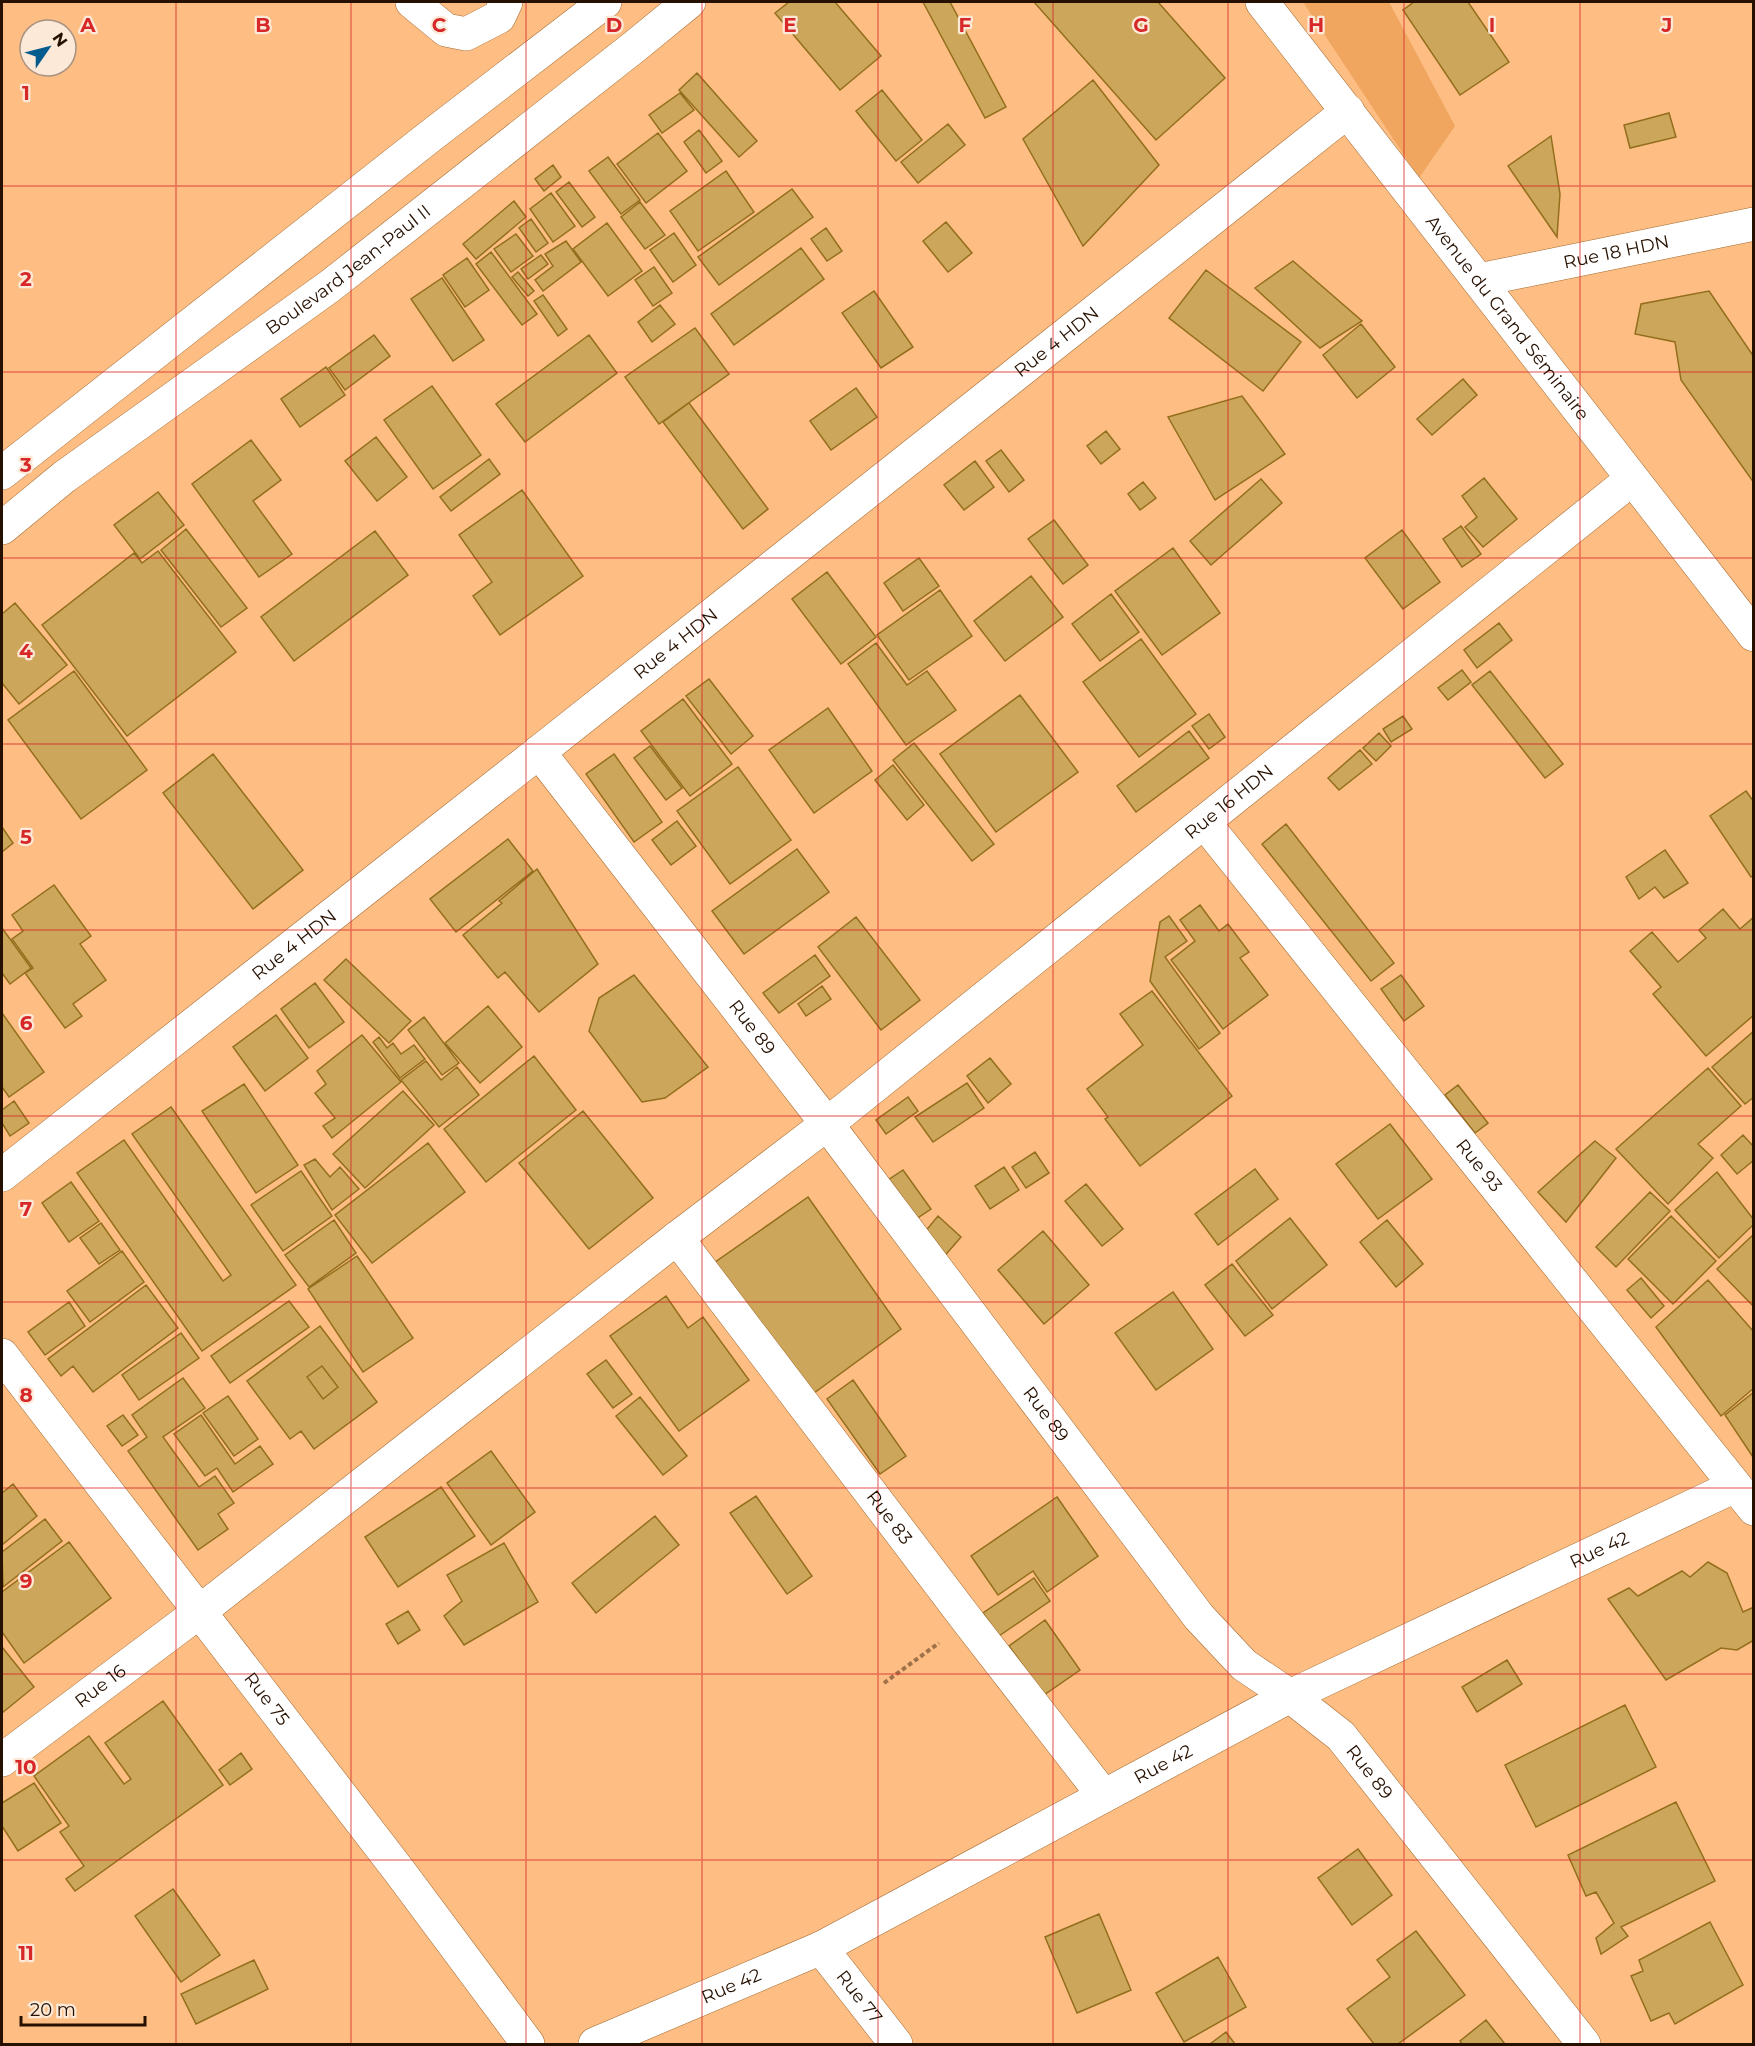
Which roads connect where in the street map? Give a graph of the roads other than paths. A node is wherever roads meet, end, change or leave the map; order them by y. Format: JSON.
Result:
{"nodes":[{"id":1,"x":412,"y":2,"type":"edge"},
{"id":2,"x":506,"y":2,"type":"edge"},
{"id":3,"x":605,"y":2,"type":"edge"},
{"id":4,"x":689,"y":2,"type":"edge"},
{"id":5,"x":1263,"y":2,"type":"edge"},
{"id":6,"x":1348,"y":111,"type":"junction"},
{"id":7,"x":1754,"y":224,"type":"edge"},
{"id":8,"x":1479,"y":280,"type":"junction"},
{"id":9,"x":2,"y":473,"type":"edge"},
{"id":10,"x":1632,"y":479,"type":"junction"},
{"id":11,"x":2,"y":528,"type":"edge"},
{"id":12,"x":1754,"y":635,"type":"edge"},
{"id":13,"x":539,"y":752,"type":"junction"},
{"id":14,"x":1204,"y":822,"type":"junction"},
{"id":15,"x":827,"y":1124,"type":"junction"},
{"id":16,"x":2,"y":1174,"type":"edge"},
{"id":17,"x":678,"y":1238,"type":"junction"},
{"id":18,"x":2,"y":1355,"type":"edge"},
{"id":19,"x":1744,"y":1498,"type":"edge"},
{"id":20,"x":199,"y":1612,"type":"junction"},
{"id":21,"x":1290,"y":1696,"type":"junction"},
{"id":22,"x":2,"y":1760,"type":"edge"},
{"id":23,"x":1103,"y":1795,"type":"junction"},
{"id":24,"x":821,"y":1948,"type":"junction"},
{"id":25,"x":528,"y":2044,"type":"edge"},
{"id":26,"x":595,"y":2044,"type":"edge"},
{"id":27,"x":896,"y":2044,"type":"edge"},
{"id":28,"x":1584,"y":2044,"type":"edge"}],
"edges":[{"from":1,"to":2,"type":"street"},
{"from":3,"to":9,"type":"street"},
{"from":4,"to":11,"type":"street","name":"Boulevard Jean-Paul II"},
{"from":5,"to":6,"type":"street","name":"Avenue du Grand Séminaire"},
{"from":6,"to":8,"type":"street","name":"Avenue du Grand Séminaire"},
{"from":6,"to":13,"type":"street","name":"Rue 4 HDN"},
{"from":7,"to":8,"type":"street","name":"Rue 18 HDN"},
{"from":8,"to":10,"type":"street","name":"Avenue du Grand Séminaire"},
{"from":10,"to":12,"type":"street","name":"Avenue du Grand Séminaire"},
{"from":10,"to":14,"type":"street","name":"Rue 16 HDN"},
{"from":13,"to":15,"type":"street","name":"Rue 89"},
{"from":13,"to":16,"type":"street","name":"Rue 4 HDN"},
{"from":14,"to":15,"type":"street","name":"Rue 16 HDN"},
{"from":14,"to":19,"type":"street","name":"Rue 93"},
{"from":15,"to":17,"type":"street","name":"Rue 16 HDN"},
{"from":15,"to":21,"type":"street","name":"Rue 89"},
{"from":17,"to":20,"type":"street","name":"Rue 16"},
{"from":17,"to":23,"type":"street","name":"Rue 83"},
{"from":18,"to":20,"type":"street","name":"Rue 75"},
{"from":19,"to":21,"type":"street","name":"Rue 42"},
{"from":20,"to":22,"type":"street","name":"Rue 16"},
{"from":20,"to":25,"type":"street","name":"Rue 75"},
{"from":21,"to":23,"type":"street","name":"Rue 42"},
{"from":21,"to":28,"type":"street","name":"Rue 89"},
{"from":23,"to":24,"type":"street","name":"Rue 42"},
{"from":24,"to":26,"type":"street","name":"Rue 42"},
{"from":24,"to":27,"type":"street","name":"Rue 77"}]}
